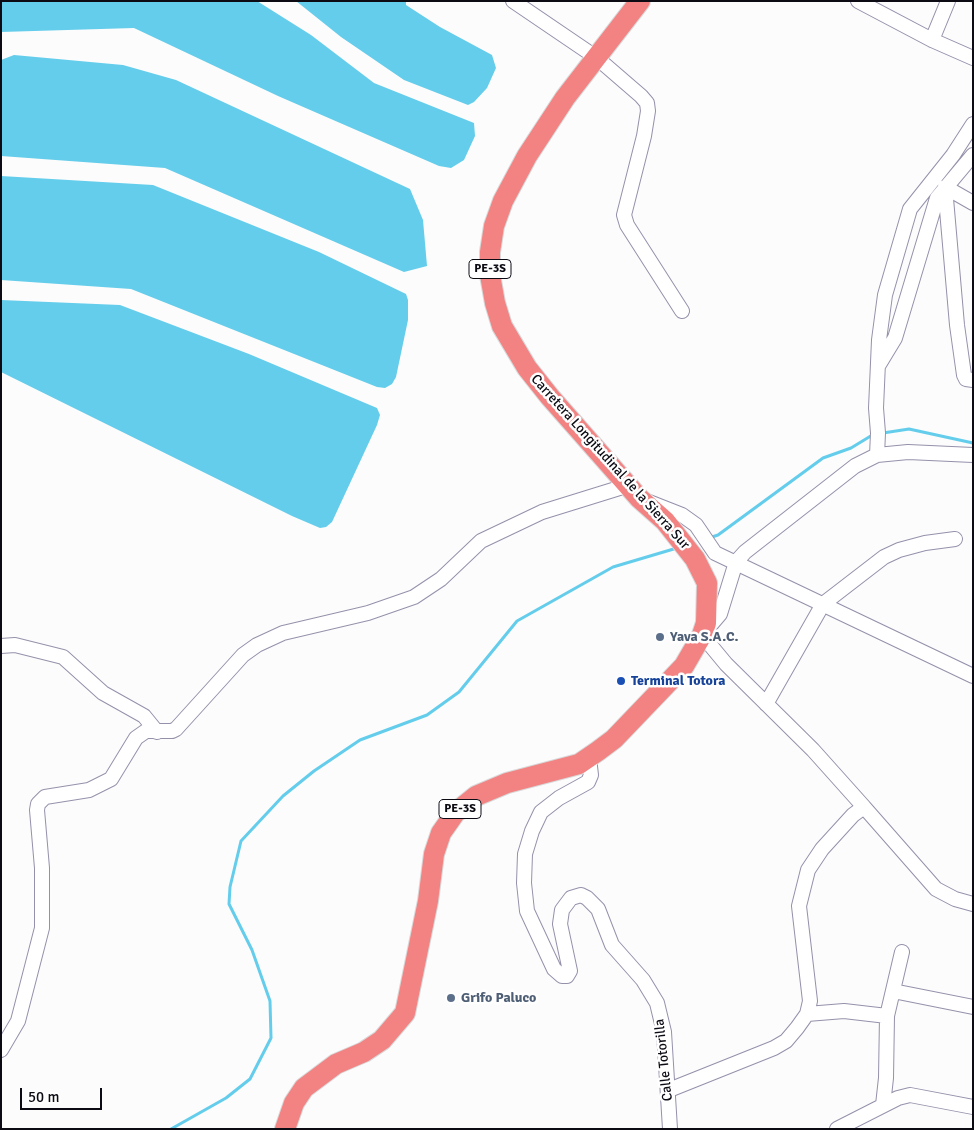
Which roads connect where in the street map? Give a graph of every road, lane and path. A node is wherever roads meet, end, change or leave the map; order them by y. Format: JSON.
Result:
{"nodes":[{"id":1,"x":513,"y":1,"type":"edge"},
{"id":2,"x":640,"y":1,"type":"edge"},
{"id":3,"x":859,"y":1,"type":"edge"},
{"id":4,"x":948,"y":1,"type":"edge"},
{"id":5,"x":932,"y":40,"type":"junction"},
{"id":6,"x":597,"y":58,"type":"junction"},
{"id":7,"x":973,"y":58,"type":"edge"},
{"id":8,"x":973,"y":124,"type":"edge"},
{"id":9,"x":973,"y":156,"type":"edge"},
{"id":10,"x":945,"y":187,"type":"junction"},
{"id":11,"x":973,"y":203,"type":"edge"},
{"id":12,"x":682,"y":311,"type":"dead end"},
{"id":13,"x":878,"y":366,"type":"junction"},
{"id":14,"x":973,"y":380,"type":"edge"},
{"id":15,"x":877,"y":455,"type":"junction"},
{"id":16,"x":973,"y":455,"type":"edge"},
{"id":17,"x":634,"y":492,"type":"junction"},
{"id":18,"x":955,"y":539,"type":"dead end"},
{"id":19,"x":736,"y":562,"type":"junction"},
{"id":20,"x":822,"y":604,"type":"junction"},
{"id":21,"x":702,"y":635,"type":"junction"},
{"id":22,"x":1,"y":646,"type":"edge"},
{"id":23,"x":973,"y":676,"type":"edge"},
{"id":24,"x":766,"y":704,"type":"junction"},
{"id":25,"x":157,"y":732,"type":"junction"},
{"id":26,"x":589,"y":758,"type":"junction"},
{"id":27,"x":864,"y":806,"type":"junction"},
{"id":28,"x":973,"y":904,"type":"edge"},
{"id":29,"x":902,"y":952,"type":"dead end"},
{"id":30,"x":894,"y":991,"type":"junction"},
{"id":31,"x":973,"y":1007,"type":"edge"},
{"id":32,"x":806,"y":1014,"type":"junction"},
{"id":33,"x":887,"y":1016,"type":"junction"},
{"id":34,"x":1,"y":1050,"type":"edge"},
{"id":35,"x":669,"y":1090,"type":"junction"},
{"id":36,"x":883,"y":1105,"type":"junction"},
{"id":37,"x":973,"y":1107,"type":"edge"},
{"id":38,"x":285,"y":1129,"type":"edge"},
{"id":39,"x":670,"y":1129,"type":"edge"},
{"id":40,"x":837,"y":1129,"type":"edge"}],
"edges":[{"from":1,"to":6,"type":"street"},
{"from":2,"to":6,"type":"highway","name":"Carretera Longitudinal de la Sierra Sur","number":"PE-3S"},
{"from":3,"to":5,"type":"street"},
{"from":4,"to":5,"type":"street"},
{"from":5,"to":7,"type":"street"},
{"from":6,"to":12,"type":"street"},
{"from":6,"to":17,"type":"highway","name":"Carretera Longitudinal de la Sierra Sur","number":"PE-3S"},
{"from":8,"to":13,"type":"street"},
{"from":9,"to":10,"type":"street"},
{"from":10,"to":11,"type":"street"},
{"from":10,"to":13,"type":"street"},
{"from":10,"to":14,"type":"street"},
{"from":13,"to":15,"type":"street"},
{"from":15,"to":16,"type":"street"},
{"from":15,"to":19,"type":"street"},
{"from":17,"to":19,"type":"street"},
{"from":17,"to":21,"type":"highway","name":"Carretera Longitudinal de la Sierra Sur","number":"PE-3S"},
{"from":17,"to":25,"type":"street"},
{"from":18,"to":20,"type":"street"},
{"from":19,"to":20,"type":"street"},
{"from":19,"to":21,"type":"street"},
{"from":20,"to":23,"type":"street"},
{"from":20,"to":24,"type":"street"},
{"from":21,"to":24,"type":"street"},
{"from":21,"to":26,"type":"highway","name":"Carretera Longitudinal de la Sierra Sur","number":"PE-3S"},
{"from":22,"to":25,"type":"street"},
{"from":24,"to":27,"type":"street"},
{"from":25,"to":34,"type":"street"},
{"from":26,"to":35,"type":"street","name":"Calle Totorilla"},
{"from":26,"to":38,"type":"highway","name":"Carretera Longitudinal de la Sierra Sur","number":"PE-3S"},
{"from":27,"to":28,"type":"street"},
{"from":27,"to":32,"type":"street"},
{"from":29,"to":30,"type":"street"},
{"from":30,"to":31,"type":"street"},
{"from":30,"to":33,"type":"street"},
{"from":32,"to":33,"type":"street"},
{"from":32,"to":35,"type":"street"},
{"from":33,"to":36,"type":"street"},
{"from":35,"to":39,"type":"street","name":"Calle Totorilla"},
{"from":36,"to":37,"type":"street"},
{"from":36,"to":40,"type":"street"}]}
